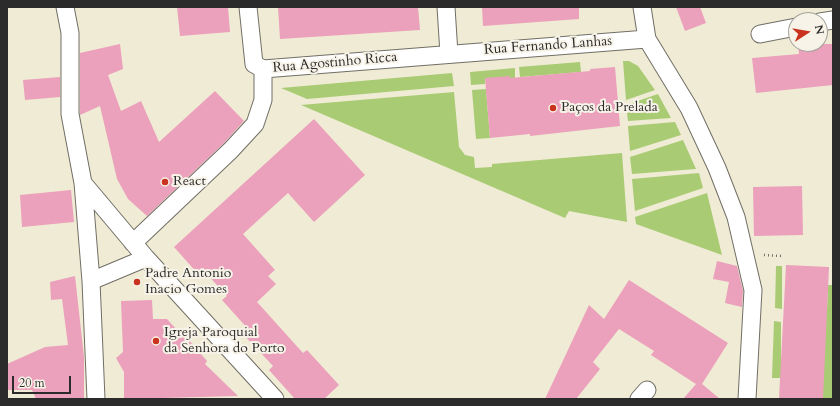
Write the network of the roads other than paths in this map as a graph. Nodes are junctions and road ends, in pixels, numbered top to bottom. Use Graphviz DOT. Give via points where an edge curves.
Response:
graph roads {
  1 [pos="65,7"];
  2 [pos="248,7"];
  3 [pos="446,7"];
  4 [pos="642,7"];
  5 [pos="788,29"];
  6 [pos="760,34"];
  7 [pos="647,39"];
  8 [pos="449,54"];
  9 [pos="263,70"];
  10 [pos="84,183"];
  11 [pos="133,243"];
  12 [pos="146,258"];
  13 [pos="91,281"];
  14 [pos="96,399"];
  15 [pos="275,399"];
  16 [pos="748,399"];
  1 -- 10 [label="street" via="70,33 70,114"];
  2 -- 9 [label="street, Rua Agostinho Ricca" via="254,64"];
  3 -- 8 [label="street"];
  4 -- 7 [label="street"];
  5 -- 6 [label="street"];
  7 -- 8 [label="street, Rua Fernando Lanhas"];
  7 -- 16 [label="street" via="690,108 736,217 753,290"];
  8 -- 9 [label="street, Rua Agostinho Ricca"];
  9 -- 11 [label="street" via="263,100 256,124"];
  10 -- 11 [label="street"];
  10 -- 13 [label="street"];
  11 -- 12 [label="street"];
  12 -- 13 [label="street"];
  12 -- 15 [label="street"];
  13 -- 14 [label="street"];
}
